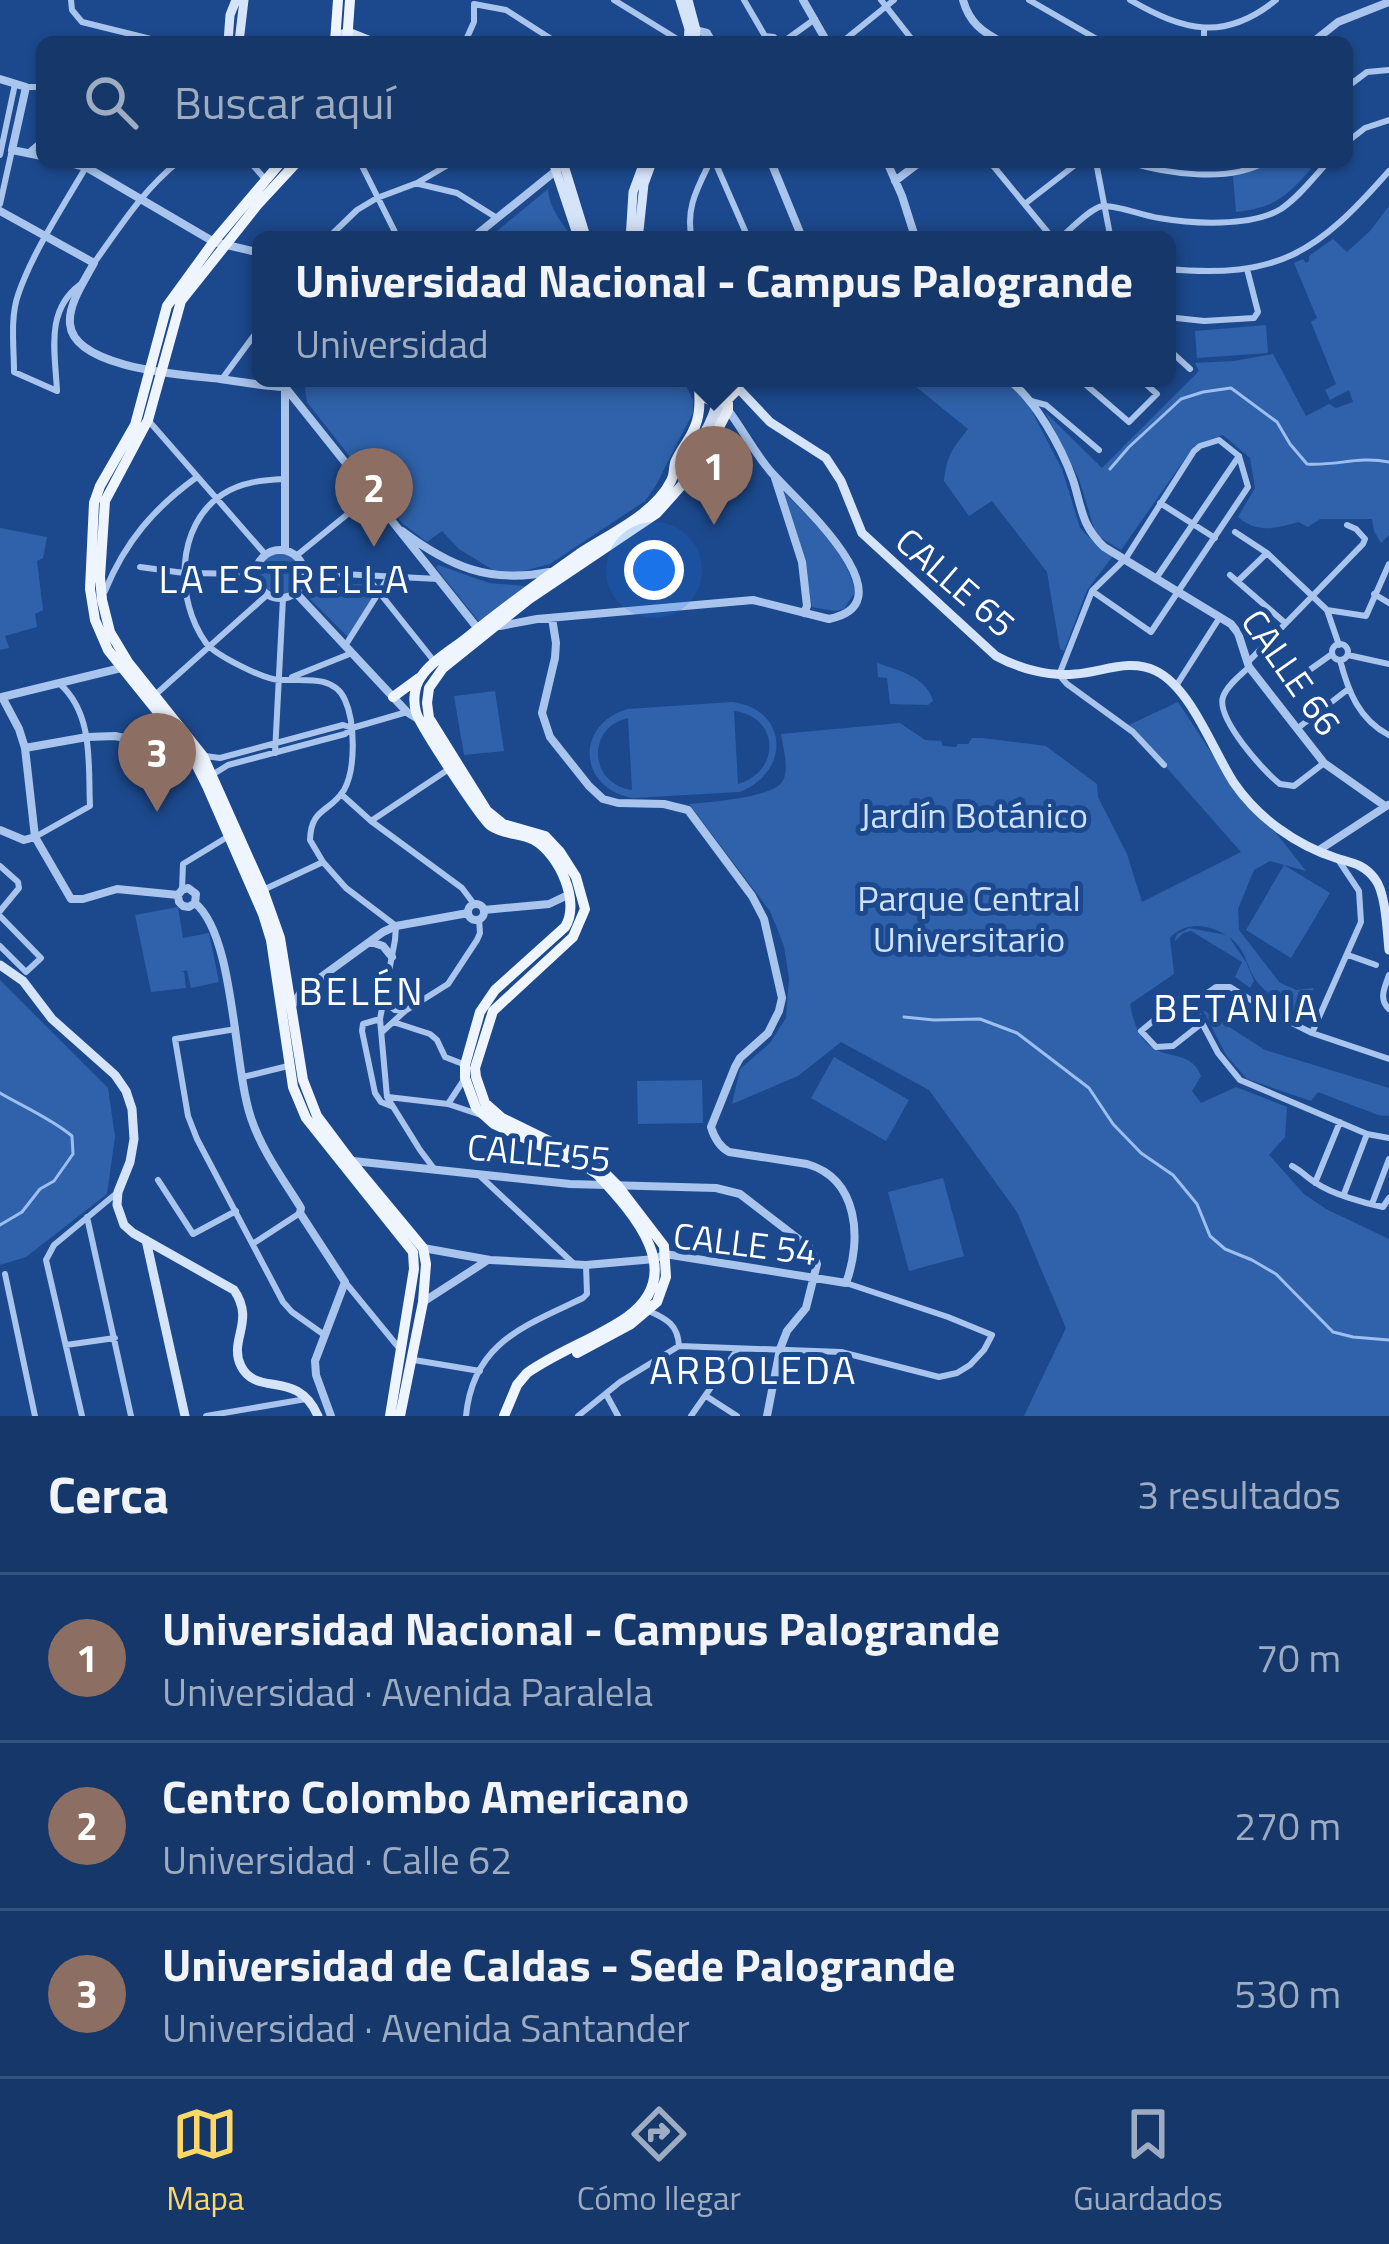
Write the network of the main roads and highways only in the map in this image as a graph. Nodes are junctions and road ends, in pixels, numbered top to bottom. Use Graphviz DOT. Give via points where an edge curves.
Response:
graph roads {
  1 [pos="240,0"];
  2 [pos="338,0"];
  3 [pos="350,0"];
  4 [pos="684,0"];
  5 [pos="228,36"];
  6 [pos="239,36"];
  7 [pos="341,36"];
  8 [pos="341,36"];
  9 [pos="690,36"];
  10 [pos="275,168"];
  11 [pos="290,168"];
  12 [pos="561,168"];
  13 [pos="647,168"];
  14 [pos="580,231"];
  15 [pos="636,231"];
  16 [pos="219,243"];
  17 [pos="155,373"];
  18 [pos="699,387"];
  19 [pos="700,387"];
  20 [pos="719,387"];
  21 [pos="731,395"];
  22 [pos="676,482"];
  23 [pos="484,630"];
  24 [pos="421,676"];
  25 [pos="393,697"];
  26 [pos="210,780"];
  27 [pos="1384,880"];
  28 [pos="1389,950"];
  29 [pos="0,965"];
  30 [pos="295,1065"];
  31 [pos="613,1185"];
  32 [pos="146,1240"];
  33 [pos="418,1250"];
  34 [pos="660,1256"];
  35 [pos="406,1355"];
  36 [pos="185,1416"];
  37 [pos="318,1416"];
  38 [pos="390,1416"];
  39 [pos="400,1416"];
  40 [pos="508,1416"];
  1 -- 5 [label="main road"];
  1 -- 6 [label="main road"];
  2 -- 7 [label="main road"];
  3 -- 8 [label="main road"];
  4 -- 9 [label="main road"];
  10 -- 16 [label="main road"];
  11 -- 16 [label="main road"];
  12 -- 14 [label="main road"];
  13 -- 15 [label="main road"];
  16 -- 17 [label="main road" via="181,301"];
  17 -- 26 [label="main road" via="148,420 105,501 101,600 118,648 203,756"];
  17 -- 26 [label="main road" via="100,486 92,604 121,668"];
  18 -- 22 [label="main road" via="698,421 675,462"];
  19 -- 21 [label="main road, bridge" via="713,401"];
  20 -- 22 [label="main road"];
  21 -- 22 [label="main road" via="699,466"];
  21 -- 27 [label="main road, CALLE 65" via="826,458 862,533 980,644 1011,664 1059,675 1155,670 1176,686 1249,802 1279,828"];
  22 -- 23 [label="main road"];
  22 -- 23 [label="main road" via="649,519"];
  23 -- 24 [label="main road"];
  23 -- 31 [label="main road" via="433,680 429,718 495,819 553,843 585,901 573,937 493,1011 476,1077 502,1118 588,1159"];
  24 -- 25 [label="main road"];
  24 -- 31 [label="main road" via="419,719 488,824 544,848 571,894 571,917 556,937 486,1000 465,1071 469,1095 494,1124"];
  26 -- 30 [label="main road" via="271,940"];
  26 -- 30 [label="main road" via="277,925 294,997"];
  27 -- 28 [label="main road"];
  29 -- 32 [label="main road" via="125,1091 134,1138 119,1215"];
  30 -- 33 [label="main road" via="317,1116"];
  30 -- 33 [label="main road" via="293,1087 306,1118"];
  31 -- 34 [label="main road"];
  32 -- 36 [label="main road"];
  32 -- 37 [label="main road" via="234,1290 244,1317 238,1360 248,1376 310,1398"];
  33 -- 35 [label="main road"];
  33 -- 35 [label="main road" via="426,1264 422,1302"];
  34 -- 40 [label="main road" via="643,1303 527,1373"];
  34 -- 40 [label="main road" via="666,1277 650,1311 532,1378"];
  35 -- 38 [label="main road"];
  35 -- 39 [label="main road"];
}
